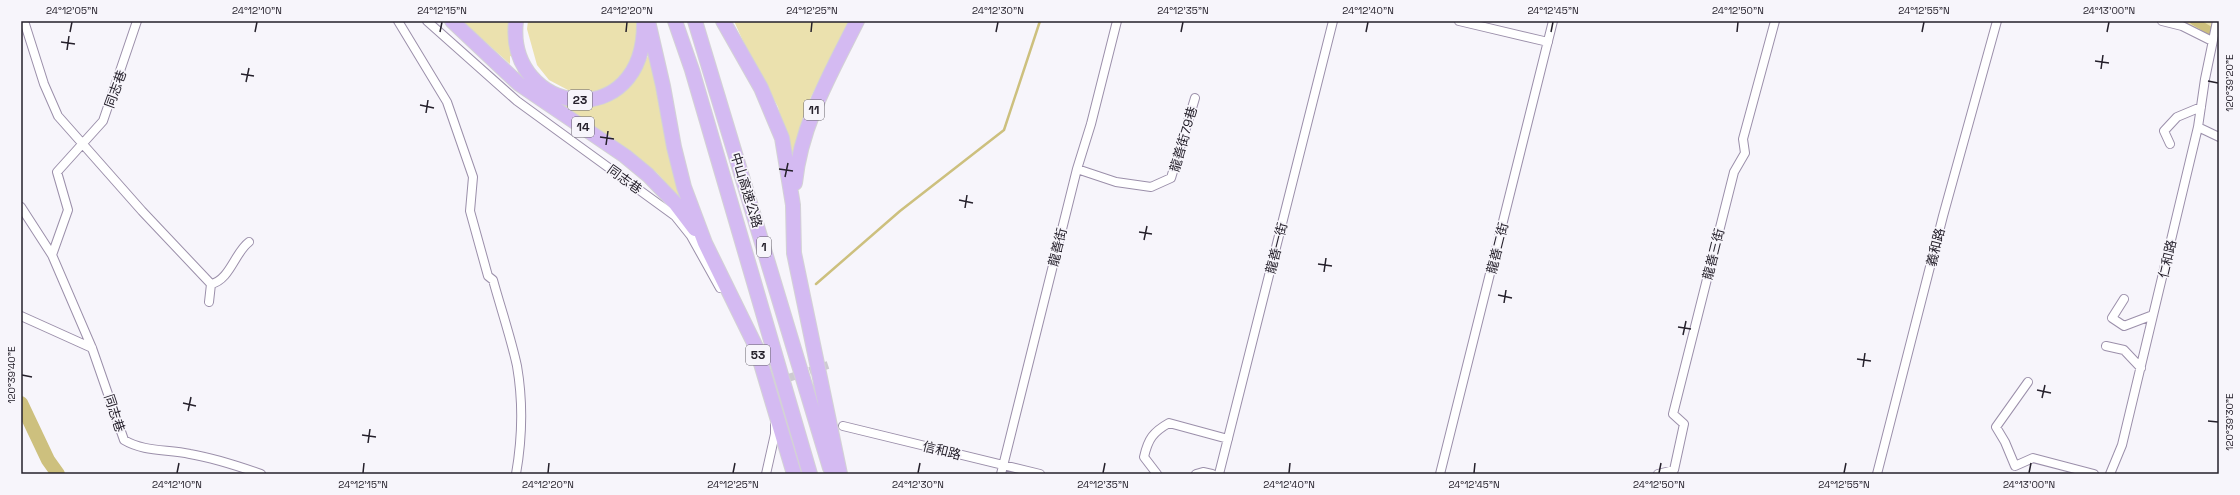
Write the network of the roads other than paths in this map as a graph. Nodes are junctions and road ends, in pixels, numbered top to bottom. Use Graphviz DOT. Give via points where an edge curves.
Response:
graph roads {
  1 [pos="24,21"];
  2 [pos="137,21"];
  3 [pos="398,21"];
  4 [pos="427,21"];
  5 [pos="452,21"];
  6 [pos="516,21"];
  7 [pos="644,21"];
  8 [pos="648,21"];
  9 [pos="675,21"];
  10 [pos="695,21"];
  11 [pos="723,21"];
  12 [pos="857,21"];
  13 [pos="1117,21"];
  14 [pos="1333,21"];
  15 [pos="1459,21"];
  16 [pos="1553,21"];
  17 [pos="1775,21"];
  18 [pos="1997,21"];
  19 [pos="2162,21"];
  20 [pos="2217,21"];
  21 [pos="1469,22"];
  22 [pos="2212,41"];
  23 [pos="1548,42"];
  24 [pos="1195,98"];
  25 [pos="2201,107"];
  26 [pos="2198,128"];
  27 [pos="2219,137"];
  28 [pos="2170,144"];
  29 [pos="82,146"];
  30 [pos="1077,169"];
  31 [pos="793,205"];
  32 [pos="21,207"];
  33 [pos="249,242"];
  34 [pos="705,243"];
  35 [pos="52,255"];
  36 [pos="211,284"];
  37 [pos="2124,300"];
  38 [pos="209,302"];
  39 [pos="2153,315"];
  40 [pos="21,316"];
  41 [pos="2106,346"];
  42 [pos="92,348"];
  43 [pos="2141,368"];
  44 [pos="2028,382"];
  45 [pos="843,426"];
  46 [pos="1228,439"];
  47 [pos="1003,465"];
  48 [pos="261,474"];
  49 [pos="516,474"];
  50 [pos="766,474"];
  51 [pos="794,474"];
  52 [pos="810,474"];
  53 [pos="832,474"];
  54 [pos="840,474"];
  55 [pos="1001,474"];
  56 [pos="1040,474"];
  57 [pos="1157,474"];
  58 [pos="1196,474"];
  59 [pos="1212,474"];
  60 [pos="1219,474"];
  61 [pos="1440,474"];
  62 [pos="1658,474"];
  63 [pos="1878,474"];
  64 [pos="2094,474"];
  65 [pos="2110,474"];
  1 -- 29 [label="street" via="52,106"];
  2 -- 29 [label="street, 同志巷" via="103,121"];
  3 -- 49 [label="street" via="447,102 473,176 470,212 488,276 493,280 517,365 520,436"];
  4 -- 50 [label="street, 同志巷" via="517,101 675,216 691,236 746,341 763,386 775,434"];
  5 -- 34 [label="highway, 14" via="519,84 625,156 648,175 676,204"];
  6 -- 7 [label="highway, 23" via="515,42 523,67 543,88 560,97 594,100 608,95 632,76 641,56"];
  8 -- 34 [label="highway" via="684,187"];
  9 -- 52 [label="highway, 中山高速公路 / 1" via="692,70"];
  10 -- 53 [label="highway, 中山高速公路 / 1"];
  11 -- 31 [label="highway" via="761,88 782,138"];
  12 -- 31 [label="highway, 11" via="817,102 802,140 796,167"];
  13 -- 30 [label="street, 龍善街"];
  14 -- 46 [label="street, 龍善一街"];
  15 -- 21 [label="street"];
  16 -- 23 [label="street, 龍善二街"];
  17 -- 62 [label="street, 龍善三街" via="1743,139 1745,153 1734,172 1673,414 1684,424 1674,470"];
  18 -- 63 [label="street, 義和路" via="1943,216"];
  19 -- 22 [label="street" via="2182,26"];
  20 -- 22 [label="street, 仁和路"];
  21 -- 23 [label="street"];
  22 -- 25 [label="street, 仁和路"];
  23 -- 61 [label="street, 龍善二街"];
  24 -- 30 [label="street, 龍善街79巷" via="1171,178 1151,187 1116,182"];
  25 -- 26 [label="street, 仁和路"];
  25 -- 28 [label="street" via="2177,117 2164,131"];
  26 -- 27 [label="street"];
  26 -- 39 [label="street, 仁和路"];
  29 -- 35 [label="street, 同志巷" via="57,172 68,210"];
  29 -- 36 [label="street"];
  30 -- 47 [label="street, 龍善街"];
  31 -- 54 [label="highway" via="794,253"];
  32 -- 35 [label="street, 同志巷"];
  33 -- 36 [label="street" via="228,271"];
  34 -- 51 [label="highway, 53" via="756,347"];
  35 -- 42 [label="street, 同志巷"];
  36 -- 38 [label="street"];
  37 -- 39 [label="street" via="2112,318 2124,326"];
  39 -- 43 [label="street, 仁和路"];
  40 -- 42 [label="street"];
  41 -- 43 [label="street" via="2124,350"];
  42 -- 48 [label="street, 同志巷" via="124,440 136,447 188,454"];
  43 -- 65 [label="street, 仁和路" via="2122,445"];
  44 -- 64 [label="street" via="1996,427 2014,466 2032,458"];
  45 -- 47 [label="street, 信和路"];
  46 -- 57 [label="street" via="1169,423 1147,441 1144,457"];
  46 -- 60 [label="street, 龍善一街"];
  47 -- 55 [label="street, 龍善街"];
  47 -- 56 [label="street, 信和路"];
  58 -- 59 [label="street"];
}
